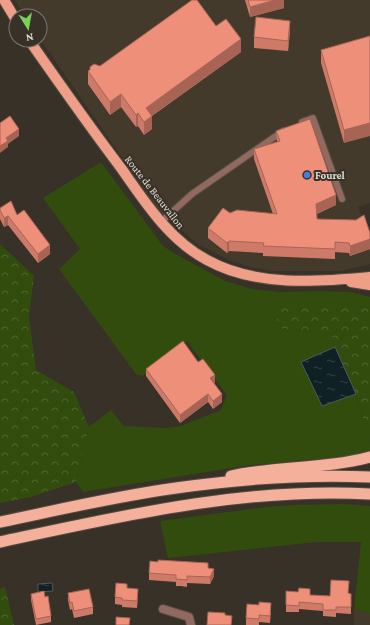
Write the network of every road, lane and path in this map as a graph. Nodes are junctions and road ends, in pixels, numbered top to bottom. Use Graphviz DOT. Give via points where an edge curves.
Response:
graph roads {
  1 [pos="35,48"];
  2 [pos="342,199"];
  3 [pos="161,222"];
  4 [pos="370,277"];
  5 [pos="337,280"];
  6 [pos="370,285"];
  7 [pos="370,457"];
  8 [pos="370,477"];
  9 [pos="178,488"];
  10 [pos="370,494"];
  11 [pos="0,522"];
  12 [pos="0,542"];
  13 [pos="163,609"];
  14 [pos="191,625"];
  1 -- 3 [label="main road, Route de Beauvallon"];
  2 -- 3 [label="lane" via="313,118 291,126 192,194"];
  3 -- 5 [label="main road, Route de Beauvallon" via="190,250 207,261 237,272 282,280"];
  4 -- 5 [label="main road"];
  5 -- 6 [label="main road"];
  7 -- 9 [label="highway" via="339,464 253,471"];
  8 -- 9 [label="highway" via="321,476"];
  9 -- 11 [label="highway"];
  10 -- 12 [label="highway" via="307,493 241,498 156,511"];
  13 -- 14 [label="street" via="189,617"];
}
